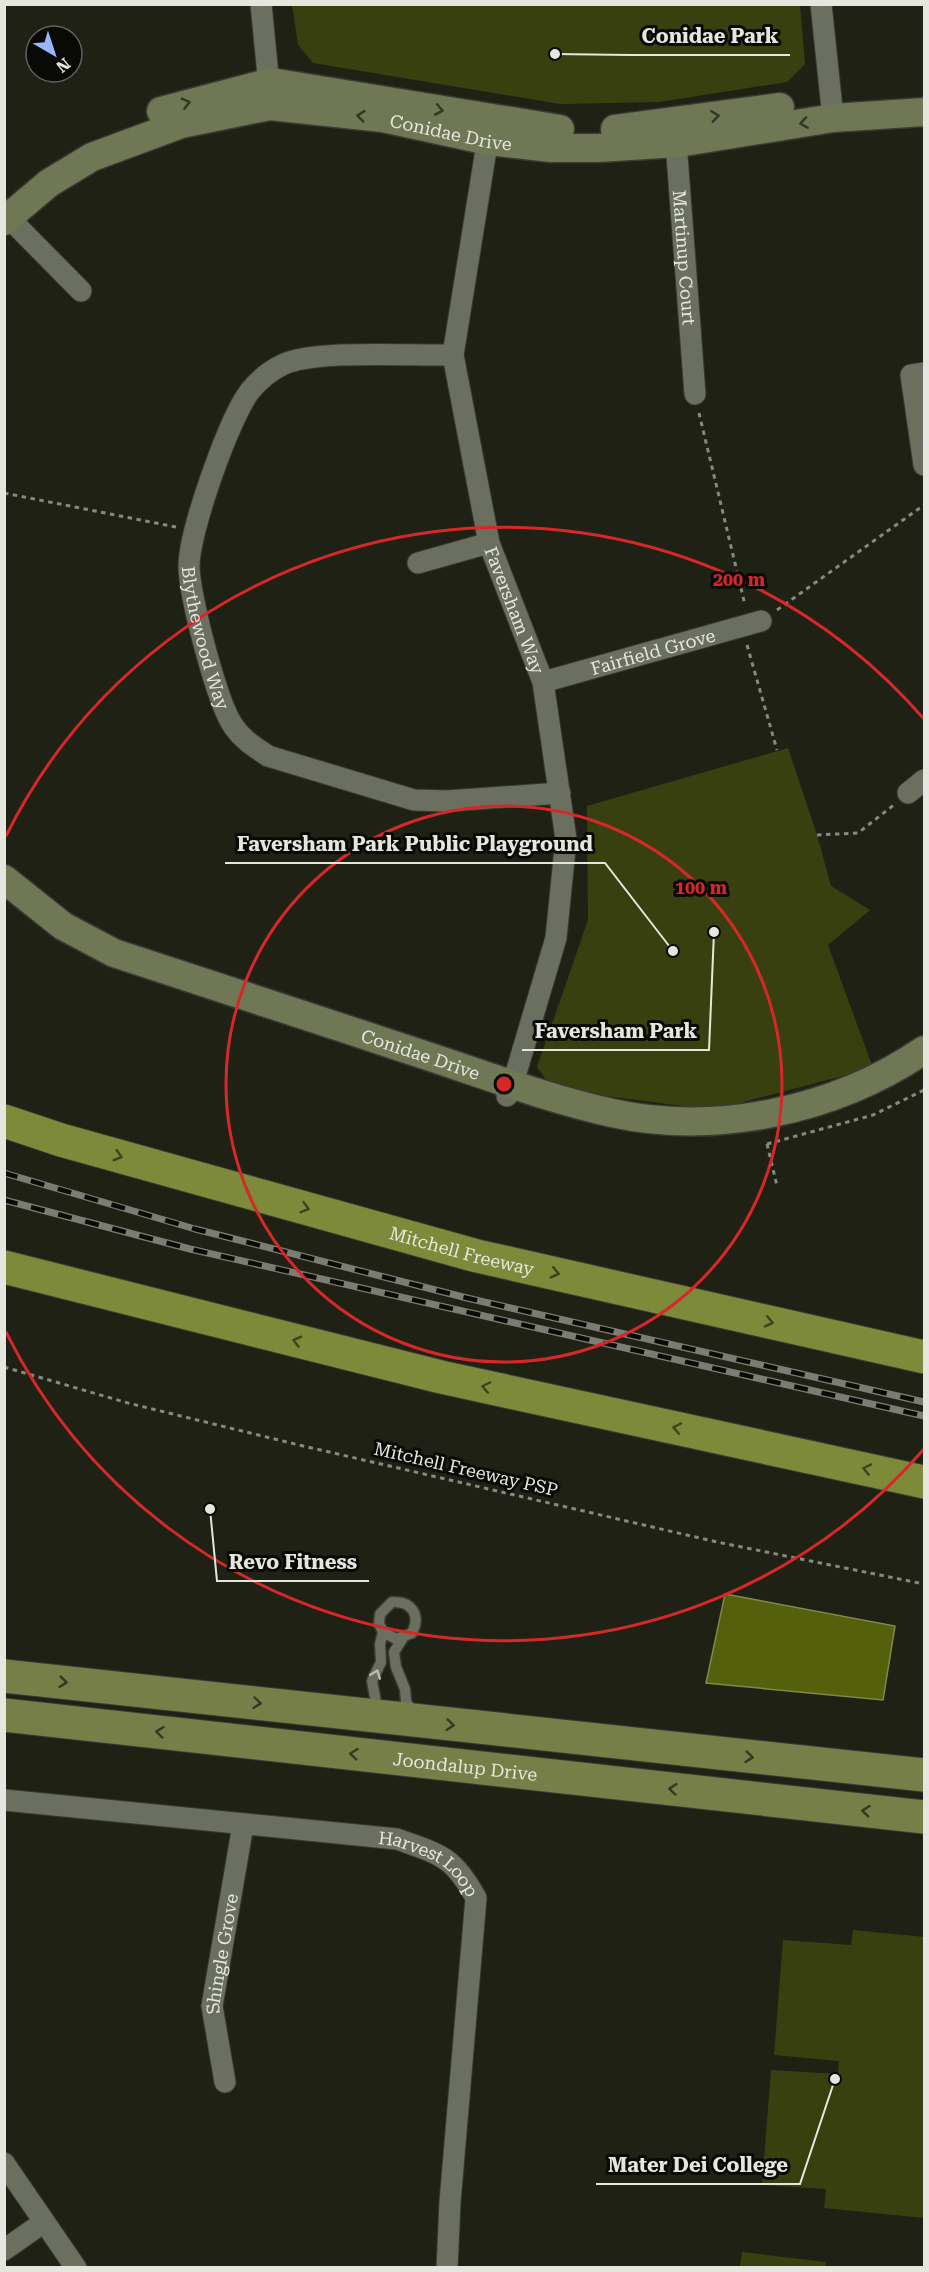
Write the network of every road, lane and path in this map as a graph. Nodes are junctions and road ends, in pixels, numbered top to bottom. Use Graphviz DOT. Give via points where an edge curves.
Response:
graph roads {
  1 [pos="261,4"];
  2 [pos="821,4"];
  3 [pos="924,93"];
  4 [pos="270,94"];
  5 [pos="832,109"];
  6 [pos="924,112"];
  7 [pos="492,131"];
  8 [pos="676,133"];
  9 [pos="5,212"];
  10 [pos="81,291"];
  11 [pos="453,355"];
  12 [pos="924,373"];
  13 [pos="694,394"];
  14 [pos="924,465"];
  15 [pos="4,493"];
  16 [pos="924,505"];
  17 [pos="195,531"];
  18 [pos="489,543"];
  19 [pos="418,563"];
  20 [pos="751,624"];
  21 [pos="543,682"];
  22 [pos="777,750"];
  23 [pos="924,780"];
  24 [pos="560,793"];
  25 [pos="908,793"];
  26 [pos="817,835"];
  27 [pos="4,879"];
  28 [pos="4,897"];
  29 [pos="924,1050"];
  30 [pos="924,1070"];
  31 [pos="510,1090"];
  32 [pos="924,1090"];
  33 [pos="4,1120"];
  34 [pos="765,1137"];
  35 [pos="777,1186"];
  36 [pos="4,1267"];
  37 [pos="924,1357"];
  38 [pos="4,1367"];
  39 [pos="924,1482"];
  40 [pos="924,1584"];
  41 [pos="383,1632"];
  42 [pos="404,1638"];
  43 [pos="4,1676"];
  44 [pos="4,1715"];
  45 [pos="378,1716"];
  46 [pos="418,1722"];
  47 [pos="442,1763"];
  48 [pos="924,1775"];
  49 [pos="4,1800"];
  50 [pos="924,1817"];
  51 [pos="243,1825"];
  52 [pos="225,2082"];
  53 [pos="4,2163"];
  54 [pos="44,2222"];
  55 [pos="4,2250"];
  56 [pos="76,2268"];
  57 [pos="447,2268"];
  1 -- 4 [label="street"];
  2 -- 5 [label="street"];
  3 -- 5 [label="street, Conidae Drive"];
  4 -- 7 [label="street, Conidae Drive" via="380,98"];
  4 -- 9 [label="street, Conidae Drive" via="177,105 91,140 40,168"];
  5 -- 6 [label="street, Conidae Drive"];
  5 -- 8 [label="street, Conidae Drive"];
  7 -- 8 [label="street, Conidae Drive"];
  7 -- 11 [label="street, Faversham Way"];
  8 -- 13 [label="street, Martinup Court"];
  9 -- 10 [label="street"];
  11 -- 17 [label="street, Blythewood Way" via="305,357 273,371 250,392 230,428"];
  11 -- 18 [label="street, Faversham Way"];
  12 -- 14 [label="street" via="911,375"];
  13 -- 20 [label="path"];
  15 -- 17 [label="path"];
  16 -- 20 [label="path"];
  17 -- 24 [label="street, Blythewood Way" via="189,563 190,590 226,713 248,743 268,756 414,800"];
  18 -- 19 [label="street"];
  18 -- 21 [label="street, Faversham Way"];
  20 -- 21 [label="street, Fairfield Grove"];
  20 -- 22 [label="path"];
  21 -- 24 [label="street, Faversham Way"];
  23 -- 25 [label="street"];
  24 -- 31 [label="street, Faversham Way" via="566,839 555,938"];
  25 -- 26 [label="path" via="858,833"];
  27 -- 31 [label="street, Conidae Drive" via="63,926 114,953"];
  28 -- 31 [label="street, Conidae Drive" via="26,917 64,941 129,974"];
  29 -- 31 [label="street, Conidae Drive" via="885,1073 827,1098 753,1116 704,1121 612,1113"];
  30 -- 34 [label="street, Conidae Drive" via="874,1097"];
  31 -- 34 [label="street, Conidae Drive" via="635,1130"];
  32 -- 34 [label="path" via="873,1115"];
  33 -- 37 [label="highway, Mitchell Freeway, one-way" via="61,1140 477,1256"];
  34 -- 35 [label="path"];
  39 -- 36 [label="highway, one-way" via="441,1377"];
  38 -- 40 [label="path, Mitchell Freeway PSP" via="128,1403 288,1442 717,1542"];
  41 -- 42 [label="lane" via="396,1639"];
  41 -- 42 [label="lane" via="380,1614 392,1602 402,1602 411,1606 416,1615 412,1633"];
  45 -- 41 [label="lane, one-way" via="372,1681 381,1662"];
  42 -- 46 [label="lane" via="394,1652 396,1667 406,1702"];
  43 -- 45 [label="main road, one-way"];
  47 -- 44 [label="main road, Joondalup Drive, one-way"];
  45 -- 46 [label="main road"];
  45 -- 47 [label="main road" via="398,1743"];
  46 -- 48 [label="main road, one-way"];
  50 -- 47 [label="main road, Joondalup Drive, one-way"];
  49 -- 51 [label="street, Harvest Loop"];
  51 -- 52 [label="street, Shingle Grove" via="212,2006"];
  51 -- 57 [label="street, Harvest Loop" via="397,1839 437,1853 461,1871 476,1899"];
  53 -- 54 [label="street"];
  54 -- 55 [label="street"];
  54 -- 56 [label="street"];
}
